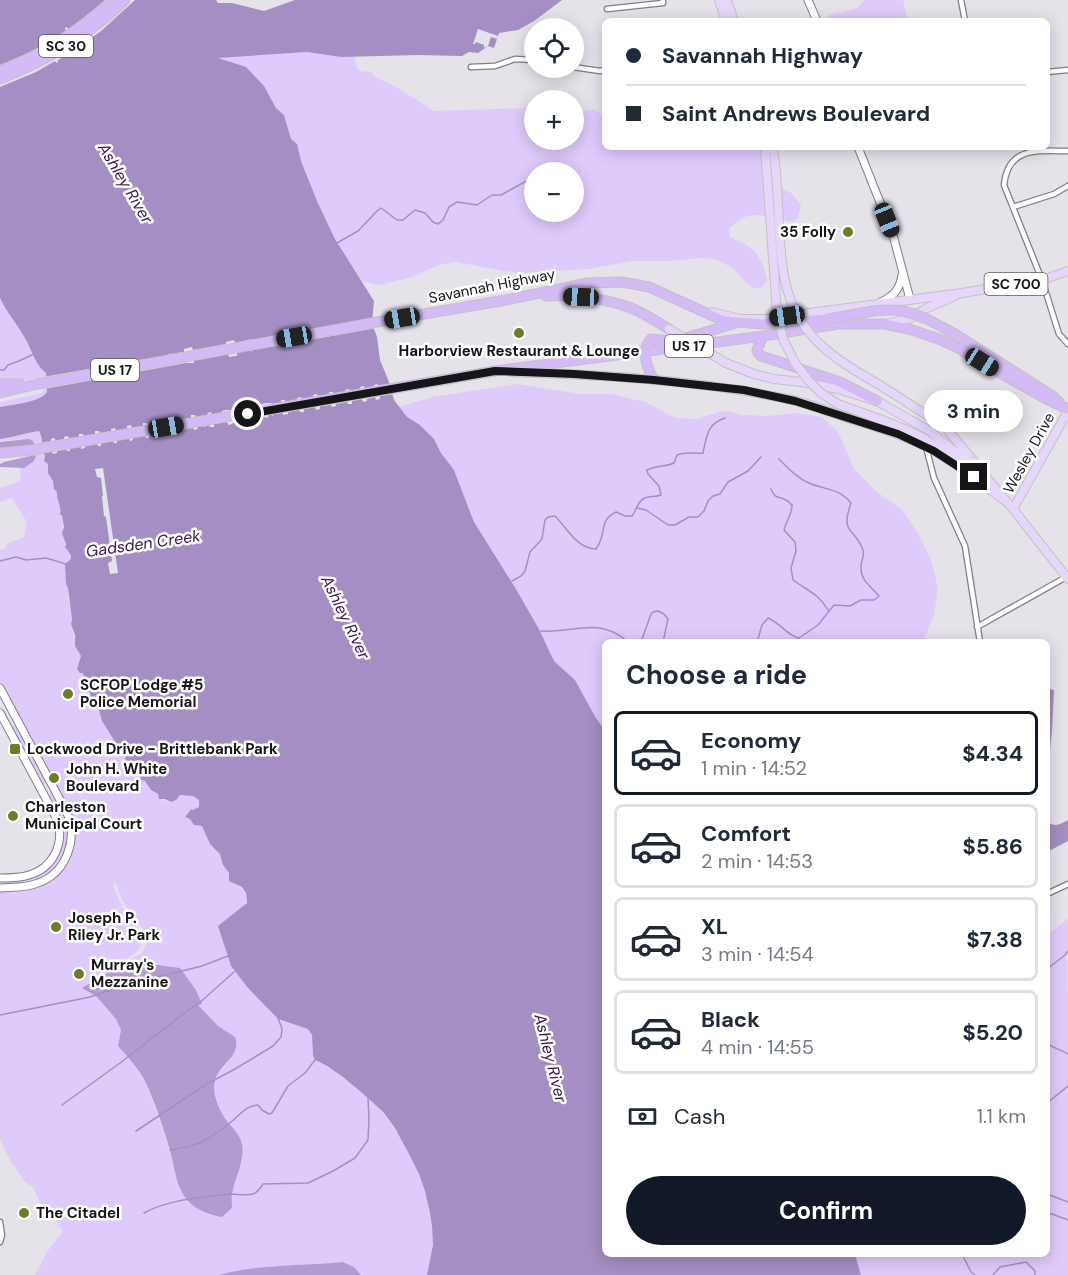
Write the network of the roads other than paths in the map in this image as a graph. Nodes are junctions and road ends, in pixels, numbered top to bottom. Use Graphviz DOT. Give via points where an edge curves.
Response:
graph roads {
  1 [pos="113,0"];
  2 [pos="125,0"];
  3 [pos="719,0"];
  4 [pos="727,0"];
  5 [pos="808,0"];
  6 [pos="961,0"];
  7 [pos="663,1"];
  8 [pos="607,9"];
  9 [pos="725,18"];
  10 [pos="733,18"];
  11 [pos="816,18"];
  12 [pos="964,18"];
  13 [pos="524,59"];
  14 [pos="471,67"];
  15 [pos="584,69"];
  16 [pos="0,70"];
  17 [pos="602,70"];
  18 [pos="1068,70"];
  19 [pos="1050,72"];
  20 [pos="0,79"];
  21 [pos="765,150"];
  22 [pos="773,150"];
  23 [pos="859,150"];
  24 [pos="1068,150"];
  25 [pos="1068,186"];
  26 [pos="1013,207"];
  27 [pos="903,269"];
  28 [pos="1068,271"];
  29 [pos="1042,280"];
  30 [pos="962,293"];
  31 [pos="910,299"];
  32 [pos="506,300"];
  33 [pos="877,303"];
  34 [pos="695,309"];
  35 [pos="905,320"];
  36 [pos="742,323"];
  37 [pos="884,324"];
  38 [pos="669,329"];
  39 [pos="763,336"];
  40 [pos="1068,344"];
  41 [pos="646,352"];
  42 [pos="495,371"];
  43 [pos="654,380"];
  44 [pos="0,384"];
  45 [pos="36,384"];
  46 [pos="0,393"];
  47 [pos="877,401"];
  48 [pos="1068,410"];
  49 [pos="930,449"];
  50 [pos="32,450"];
  51 [pos="0,453"];
  52 [pos="0,459"];
  53 [pos="928,459"];
  54 [pos="985,476"];
  55 [pos="974,477"];
  56 [pos="1004,500"];
  57 [pos="1013,509"];
  58 [pos="1067,577"];
  59 [pos="977,627"];
  60 [pos="979,639"];
  61 [pos="0,688"];
  62 [pos="0,713"];
  63 [pos="17,720"];
  64 [pos="7,726"];
  65 [pos="53,786"];
  66 [pos="42,792"];
  67 [pos="0,879"];
  68 [pos="1068,884"];
  69 [pos="0,888"];
  70 [pos="1050,893"];
  71 [pos="0,1222"];
  72 [pos="0,1242"];
  1 -- 16 [label="highway, SC 30" via="65,38"];
  2 -- 20 [label="highway, SC 30" via="74,41"];
  3 -- 9 [label="main road"];
  4 -- 10 [label="main road"];
  5 -- 11 [label="main road"];
  6 -- 12 [label="street"];
  7 -- 8 [label="street"];
  13 -- 14 [label="street"];
  15 -- 17 [label="street"];
  18 -- 19 [label="street"];
  21 -- 55 [label="main road, bridge" via="777,312 783,339 795,363 808,381 838,404 921,436"];
  22 -- 54 [label="main road, bridge" via="782,270 799,318 833,355 945,427"];
  23 -- 27 [label="main road"];
  24 -- 26 [label="street" via="1023,154 1011,162 1004,185"];
  25 -- 26 [label="street"];
  26 -- 29 [label="street"];
  27 -- 31 [label="main road"];
  27 -- 33 [label="main road" via="898,290"];
  28 -- 29 [label="main road, SC 700"];
  29 -- 30 [label="main road, SC 700"];
  29 -- 40 [label="street" via="1059,334"];
  30 -- 31 [label="main road, SC 700"];
  30 -- 35 [label="main road, SC 700"];
  31 -- 33 [label="main road, SC 700"];
  31 -- 35 [label="main road"];
  32 -- 34 [label="highway, Savannah Highway / US 17" via="588,283 622,282 649,287"];
  32 -- 38 [label="highway" via="548,296 600,300 633,309"];
  32 -- 45 [label="highway, Savannah Highway / US 17"];
  33 -- 34 [label="main road, SC 700" via="764,319 740,319"];
  34 -- 36 [label="highway, Savannah Highway / US 17" via="724,321"];
  35 -- 37 [label="main road"];
  36 -- 41 [label="highway" via="679,340 651,339"];
  36 -- 48 [label="highway, Savannah Highway / US 17, bridge" via="827,319 895,310 922,317 1051,395"];
  37 -- 39 [label="highway, US 17" via="838,324"];
  37 -- 48 [label="highway, US 17" via="939,339"];
  38 -- 47 [label="main road, bridge" via="726,363 754,374 838,389"];
  39 -- 41 [label="highway, US 17"];
  39 -- 47 [label="highway" via="757,350 761,356 840,382"];
  41 -- 42 [label="highway, US 17"];
  41 -- 43 [label="highway" via="646,365"];
  42 -- 43 [label="main road"];
  42 -- 50 [label="highway, US 17"];
  43 -- 49 [label="main road" via="744,390 795,401 898,434"];
  44 -- 45 [label="highway"];
  45 -- 46 [label="highway, Savannah Highway / US 17"];
  47 -- 54 [label="main road" via="930,431"];
  48 -- 57 [label="main road, Wesley Drive"];
  49 -- 53 [label="street"];
  49 -- 53 [label="street"];
  49 -- 55 [label="main road"];
  50 -- 51 [label="highway, US 17"];
  50 -- 52 [label="highway"];
  53 -- 59 [label="street" via="965,546"];
  54 -- 56 [label="main road"];
  55 -- 56 [label="main road"];
  56 -- 57 [label="main road"];
  57 -- 58 [label="main road"];
  58 -- 59 [label="street"];
  59 -- 60 [label="street"];
  61 -- 63 [label="main road"];
  62 -- 64 [label="main road"];
  63 -- 64 [label="main road"];
  63 -- 65 [label="main road"];
  64 -- 66 [label="main road"];
  65 -- 66 [label="main road"];
  65 -- 69 [label="main road" via="71,825 65,861 39,883"];
  66 -- 67 [label="main road" via="58,821 60,842 55,855 38,872"];
  68 -- 70 [label="street"];
  71 -- 72 [label="street"];
}
